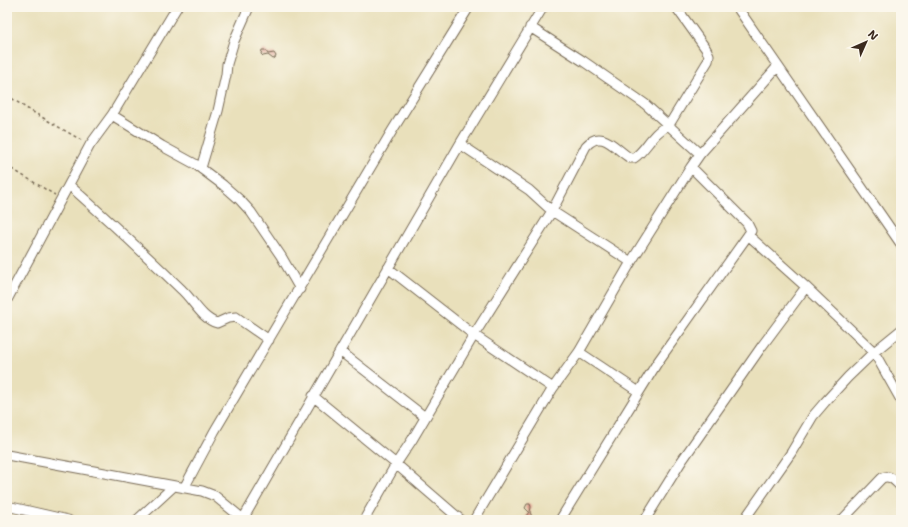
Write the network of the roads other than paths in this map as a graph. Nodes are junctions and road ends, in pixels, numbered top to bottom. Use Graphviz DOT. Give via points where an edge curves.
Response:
graph roads {
  1 [pos="177,7"];
  2 [pos="248,7"];
  3 [pos="543,7"];
  4 [pos="676,7"];
  5 [pos="738,7"];
  6 [pos="465,9"];
  7 [pos="530,27"];
  8 [pos="778,66"];
  9 [pos="112,115"];
  10 [pos="669,125"];
  11 [pos="460,144"];
  12 [pos="700,154"];
  13 [pos="691,167"];
  14 [pos="201,168"];
  15 [pos="69,185"];
  16 [pos="552,211"];
  17 [pos="748,235"];
  18 [pos="901,244"];
  19 [pos="631,262"];
  20 [pos="388,268"];
  21 [pos="806,287"];
  22 [pos="300,288"];
  23 [pos="7,300"];
  24 [pos="901,330"];
  25 [pos="474,336"];
  26 [pos="269,340"];
  27 [pos="340,351"];
  28 [pos="579,352"];
  29 [pos="874,352"];
  30 [pos="553,388"];
  31 [pos="639,392"];
  32 [pos="314,396"];
  33 [pos="901,400"];
  34 [pos="425,417"];
  35 [pos="7,455"];
  36 [pos="396,464"];
  37 [pos="174,486"];
  38 [pos="901,487"];
  39 [pos="184,488"];
  40 [pos="7,506"];
  41 [pos="53,518"];
  42 [pos="244,519"];
  43 [pos="68,520"];
  44 [pos="137,520"];
  45 [pos="364,520"];
  46 [pos="461,520"];
  47 [pos="474,520"];
  48 [pos="560,520"];
  49 [pos="645,520"];
  50 [pos="744,520"];
  51 [pos="842,520"];
  1 -- 9 [label="street"];
  2 -- 14 [label="street" via="227,64 218,111"];
  3 -- 7 [label="street"];
  4 -- 10 [label="street" via="706,49 709,58"];
  5 -- 8 [label="street"];
  6 -- 22 [label="street"];
  7 -- 10 [label="street" via="583,60 645,104"];
  7 -- 11 [label="street"];
  8 -- 12 [label="street"];
  8 -- 18 [label="street"];
  9 -- 14 [label="street"];
  9 -- 15 [label="street" via="90,145"];
  10 -- 12 [label="street"];
  10 -- 16 [label="street" via="654,135 634,158 602,139 597,138 590,142"];
  11 -- 16 [label="street" via="529,190"];
  11 -- 20 [label="street"];
  12 -- 13 [label="street"];
  13 -- 17 [label="street" via="747,223 751,231"];
  13 -- 19 [label="street"];
  14 -- 22 [label="street" via="251,212"];
  15 -- 23 [label="street"];
  15 -- 26 [label="street" via="184,291 208,319 217,323 236,317"];
  16 -- 19 [label="street"];
  16 -- 25 [label="street"];
  17 -- 21 [label="street"];
  17 -- 31 [label="street" via="675,336"];
  19 -- 28 [label="street"];
  20 -- 25 [label="street"];
  20 -- 27 [label="street"];
  21 -- 29 [label="street"];
  21 -- 49 [label="street" via="681,462"];
  22 -- 26 [label="street"];
  24 -- 29 [label="street"];
  25 -- 30 [label="street"];
  25 -- 34 [label="street"];
  26 -- 39 [label="street"];
  27 -- 32 [label="street"];
  27 -- 34 [label="street"];
  28 -- 30 [label="street"];
  28 -- 31 [label="street"];
  29 -- 33 [label="street"];
  29 -- 50 [label="street" via="834,391 813,416 791,453"];
  30 -- 47 [label="street"];
  31 -- 48 [label="street"];
  32 -- 36 [label="street"];
  32 -- 42 [label="street"];
  34 -- 36 [label="street"];
  35 -- 37 [label="street"];
  36 -- 45 [label="street"];
  36 -- 46 [label="street"];
  37 -- 39 [label="street"];
  37 -- 44 [label="street"];
  38 -- 51 [label="street" via="891,477 882,478"];
  39 -- 42 [label="street" via="215,496"];
  40 -- 41 [label="street"];
  41 -- 43 [label="street"];
}
